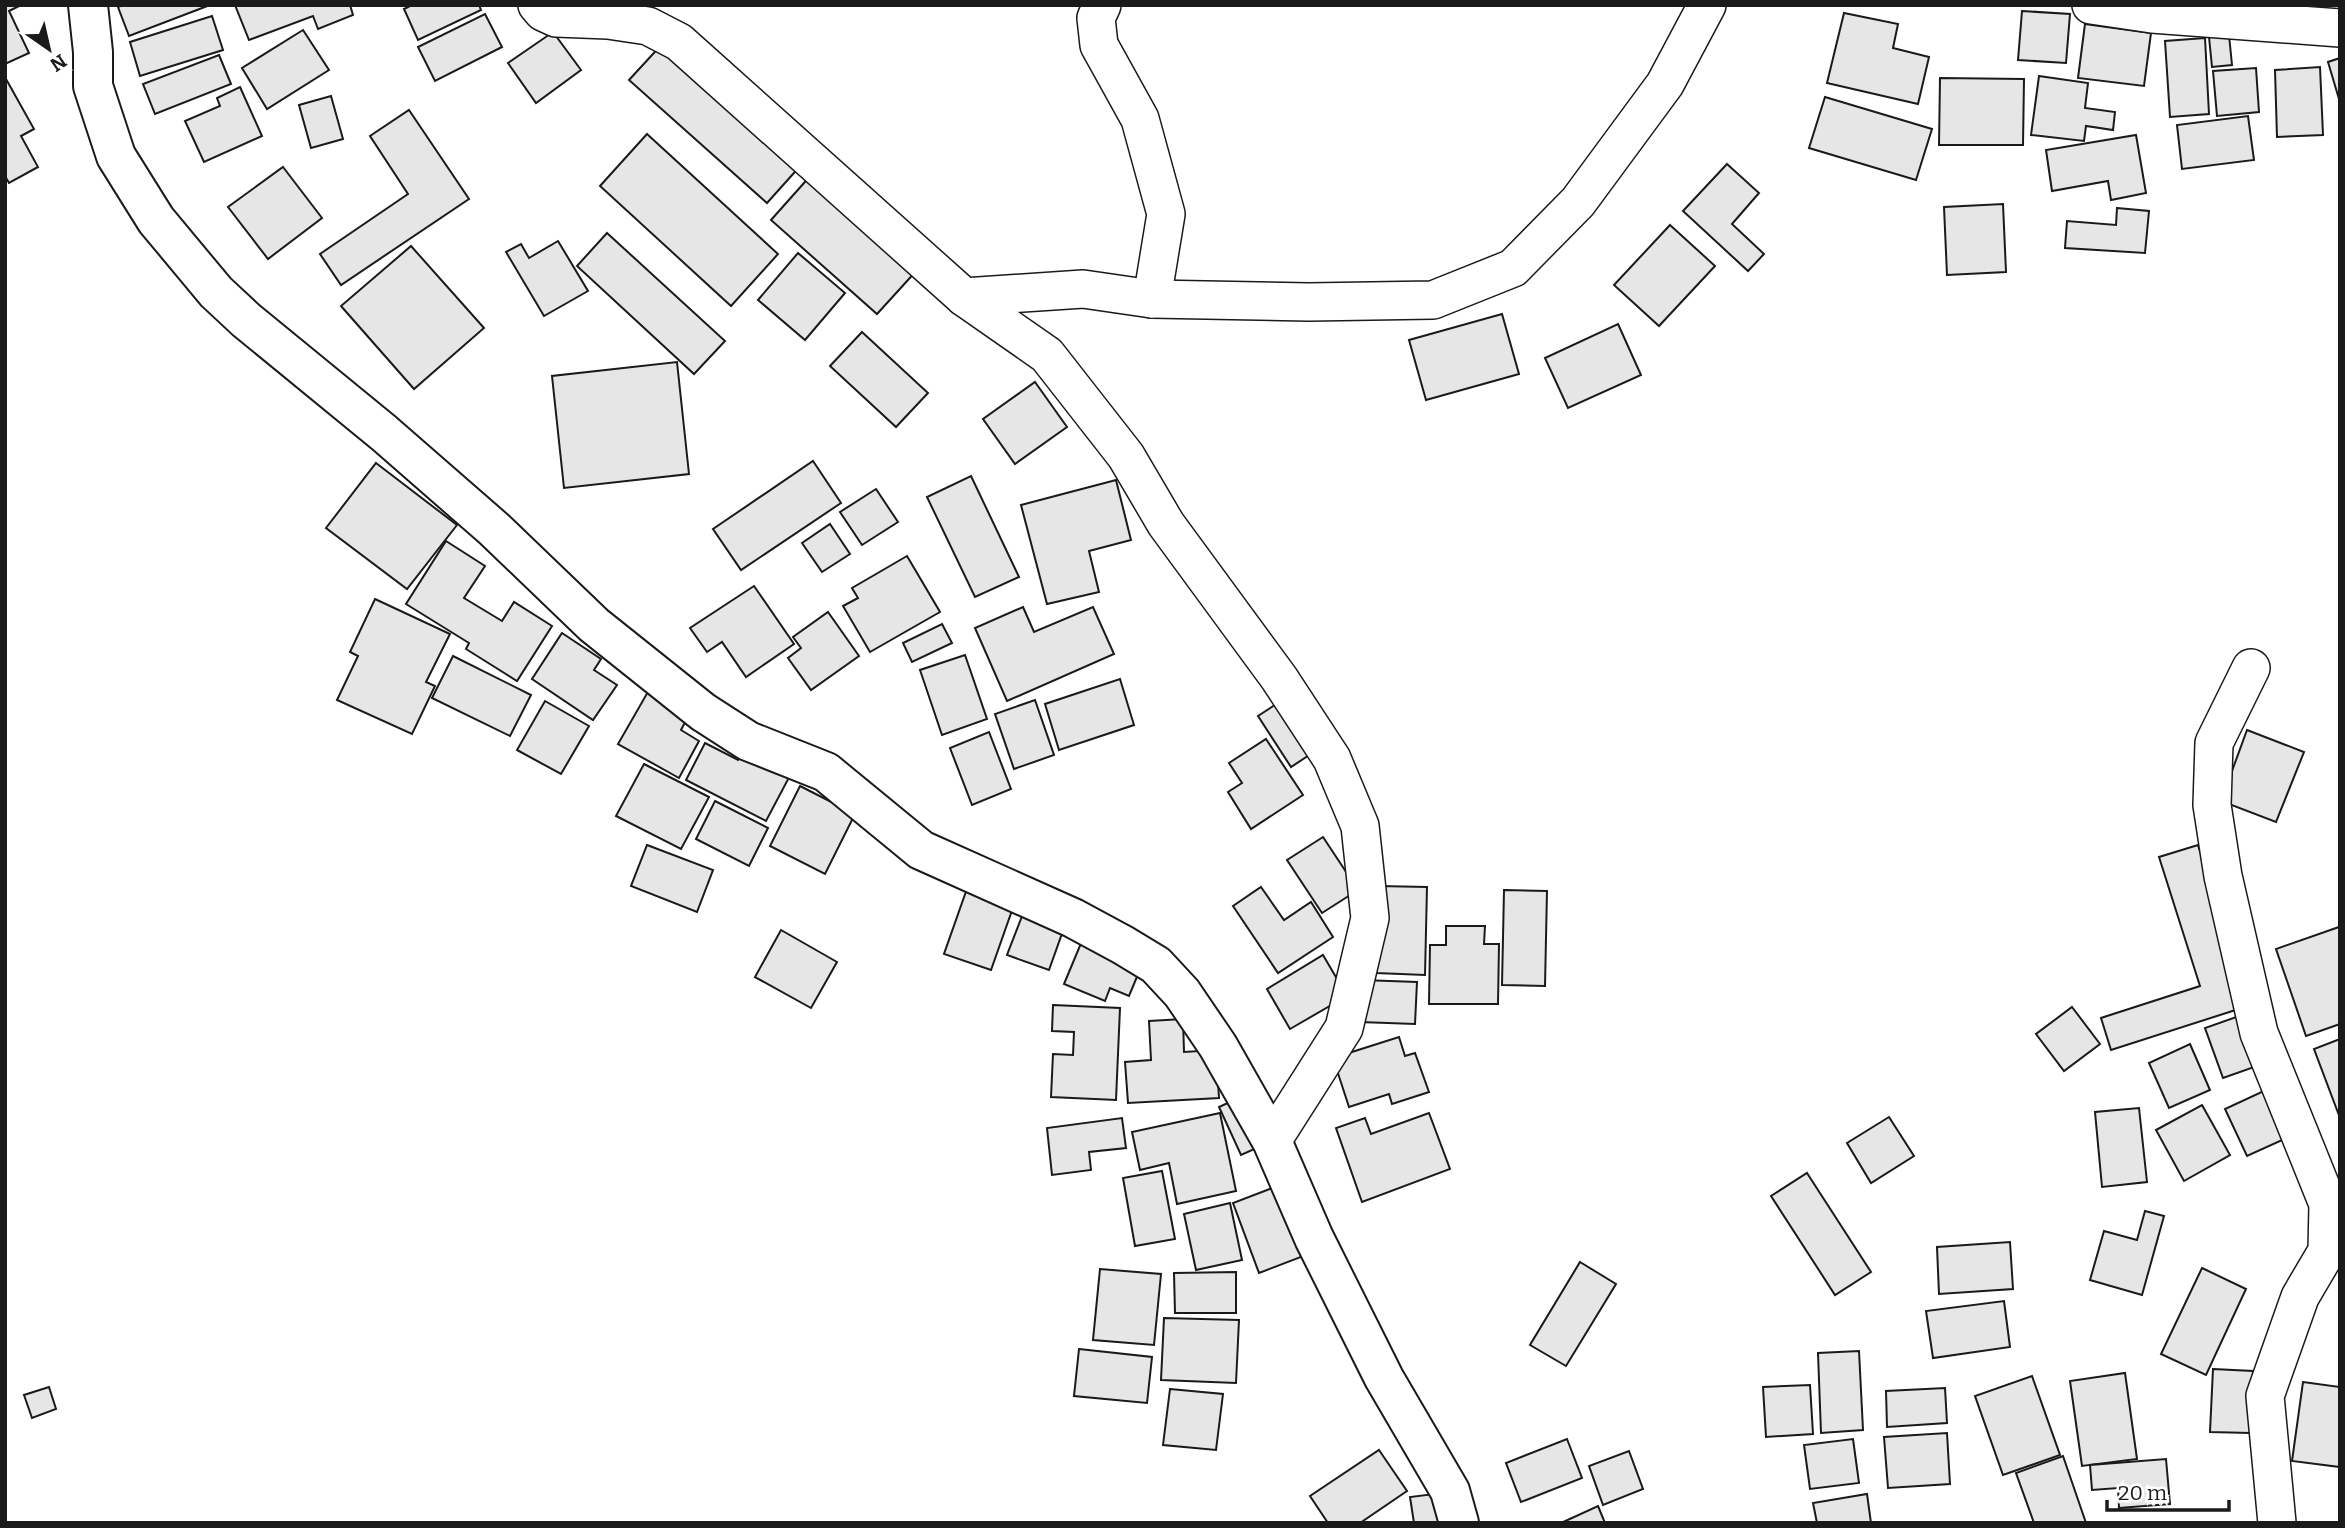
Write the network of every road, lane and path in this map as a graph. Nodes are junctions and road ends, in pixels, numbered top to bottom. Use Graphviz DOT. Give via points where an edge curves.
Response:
graph roads {
  1 [pos="88,5"];
  2 [pos="537,5"];
  3 [pos="1102,5"];
  4 [pos="1707,5"];
  5 [pos="2091,5"];
  6 [pos="2340,28"];
  7 [pos="964,297"];
  8 [pos="1152,299"];
  9 [pos="2251,668"];
  10 [pos="1272,1141"];
  11 [pos="2333,1251"];
  12 [pos="1459,1523"];
  13 [pos="2277,1523"];
  1 -- 10 [label="street" via="93,86 116,156 156,220 215,292 494,529 594,625 703,712 748,741 826,772 921,850 1073,918 1156,965 1182,993 1218,1046"];
  2 -- 7 [label="street" via="556,18 648,26 679,42"];
  3 -- 8 [label="street" via="1096,18 1099,45 1140,119 1166,214"];
  4 -- 8 [label="street" via="1665,84 1578,202 1513,268 1433,300"];
  5 -- 6 [label="street"];
  7 -- 8 [label="street" via="1083,289"];
  7 -- 10 [label="street" via="1047,355 1126,456 1166,524 1332,759 1360,826 1370,918 1344,1028"];
  9 -- 11 [label="street" via="2214,743 2212,805 2222,876 2259,1033 2328,1204"];
  10 -- 12 [label="street" via="1384,1378 1450,1492"];
  11 -- 13 [label="street" via="2300,1297 2265,1396"];
}
